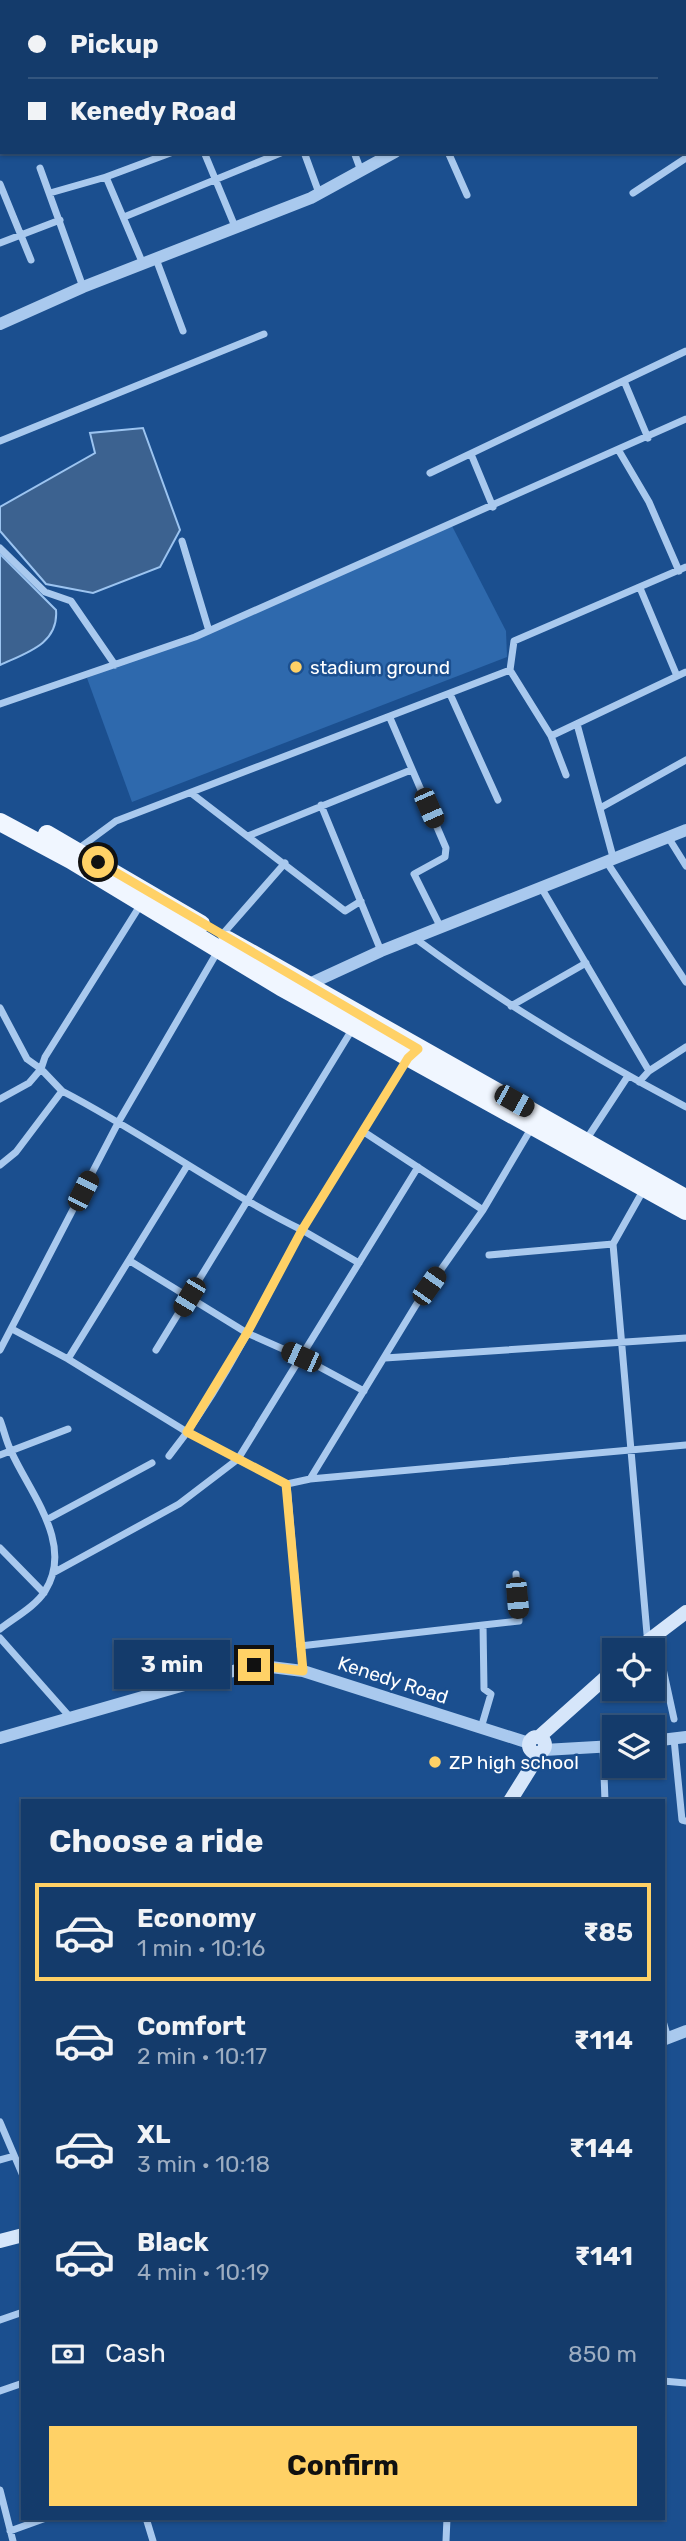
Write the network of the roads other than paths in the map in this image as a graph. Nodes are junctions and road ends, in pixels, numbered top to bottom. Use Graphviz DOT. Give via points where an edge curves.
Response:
graph roads {
  1 [pos="168,154"];
  2 [pos="205,154"];
  3 [pos="278,154"];
  4 [pos="305,154"];
  5 [pos="355,154"];
  6 [pos="391,154"];
  7 [pos="448,154"];
  8 [pos="686,158"];
  9 [pos="40,168"];
  10 [pos="361,171"];
  11 [pos="106,177"];
  12 [pos="215,179"];
  13 [pos="0,184"];
  14 [pos="50,193"];
  15 [pos="319,193"];
  16 [pos="633,193"];
  17 [pos="467,195"];
  18 [pos="3,200"];
  19 [pos="124,217"];
  20 [pos="60,220"];
  21 [pos="236,229"];
  22 [pos="21,236"];
  23 [pos="0,243"];
  24 [pos="31,260"];
  25 [pos="149,262"];
  26 [pos="83,287"];
  27 [pos="0,324"];
  28 [pos="183,331"];
  29 [pos="264,334"];
  30 [pos="686,351"];
  31 [pos="624,381"];
  32 [pos="686,419"];
  33 [pos="648,438"];
  34 [pos="0,441"];
  35 [pos="619,451"];
  36 [pos="471,454"];
  37 [pos="430,473"];
  38 [pos="493,507"];
  39 [pos="182,541"];
  40 [pos="0,548"];
  41 [pos="682,569"];
  42 [pos="640,588"];
  43 [pos="209,631"];
  44 [pos="115,665"];
  45 [pos="510,670"];
  46 [pos="686,672"];
  47 [pos="677,676"];
  48 [pos="450,694"];
  49 [pos="0,704"];
  50 [pos="390,718"];
  51 [pos="577,724"];
  52 [pos="551,736"];
  53 [pos="686,760"];
  54 [pos="411,769"];
  55 [pos="566,775"];
  56 [pos="191,793"];
  57 [pos="498,800"];
  58 [pos="321,805"];
  59 [pos="602,807"];
  60 [pos="0,810"];
  61 [pos="0,822"];
  62 [pos="686,830"];
  63 [pos="248,836"];
  64 [pos="668,837"];
  65 [pos="77,849"];
  66 [pos="610,859"];
  67 [pos="285,863"];
  68 [pos="686,866"];
  69 [pos="542,889"];
  70 [pos="361,901"];
  71 [pos="142,903"];
  72 [pos="441,928"];
  73 [pos="416,939"];
  74 [pos="220,943"];
  75 [pos="381,951"];
  76 [pos="586,963"];
  77 [pos="686,982"];
  78 [pos="301,991"];
  79 [pos="511,1006"];
  80 [pos="0,1008"];
  81 [pos="353,1028"];
  82 [pos="686,1046"];
  83 [pos="413,1054"];
  84 [pos="41,1069"];
  85 [pos="649,1071"];
  86 [pos="628,1076"];
  87 [pos="639,1082"];
  88 [pos="62,1091"];
  89 [pos="0,1099"];
  90 [pos="686,1107"];
  91 [pos="119,1121"];
  92 [pos="533,1126"];
  93 [pos="364,1132"];
  94 [pos="585,1140"];
  95 [pos="0,1166"];
  96 [pos="187,1166"];
  97 [pos="418,1167"];
  98 [pos="645,1189"];
  99 [pos="686,1198"];
  100 [pos="246,1202"];
  101 [pos="483,1210"];
  102 [pos="686,1211"];
  103 [pos="302,1230"];
  104 [pos="613,1244"];
  105 [pos="489,1255"];
  106 [pos="130,1261"];
  107 [pos="359,1263"];
  108 [pos="189,1297"];
  109 [pos="12,1329"];
  110 [pos="247,1333"];
  111 [pos="686,1338"];
  112 [pos="622,1342"];
  113 [pos="0,1350"];
  114 [pos="156,1350"];
  115 [pos="301,1357"];
  116 [pos="385,1358"];
  117 [pos="68,1359"];
  118 [pos="365,1391"];
  119 [pos="0,1420"];
  120 [pos="68,1429"];
  121 [pos="187,1432"];
  122 [pos="686,1445"];
  123 [pos="630,1450"];
  124 [pos="11,1451"];
  125 [pos="0,1455"];
  126 [pos="169,1456"];
  127 [pos="239,1459"];
  128 [pos="152,1463"];
  129 [pos="310,1479"];
  130 [pos="286,1484"];
  131 [pos="48,1519"];
  132 [pos="0,1548"];
  133 [pos="53,1573"];
  134 [pos="516,1574"];
  135 [pos="44,1592"];
  136 [pos="686,1612"];
  137 [pos="483,1625"];
  138 [pos="686,1625"];
  139 [pos="0,1629"];
  140 [pos="0,1638"];
  141 [pos="651,1638"];
  142 [pos="659,1638"];
  143 [pos="664,1638"];
  144 [pos="300,1646"];
  145 [pos="303,1671"];
  146 [pos="602,1682"];
  147 [pos="665,1689"];
  148 [pos="602,1690"];
  149 [pos="69,1716"];
  150 [pos="674,1719"];
  151 [pos="481,1728"];
  152 [pos="0,1738"];
  153 [pos="680,1738"];
  154 [pos="539,1745"];
  155 [pos="602,1746"];
  156 [pos="607,1778"];
  157 [pos="511,1799"];
  158 [pos="605,1799"];
  159 [pos="686,1821"];
  160 [pos="686,2031"];
  161 [pos="666,2039"];
  162 [pos="0,2122"];
  163 [pos="14,2156"];
  164 [pos="0,2161"];
  165 [pos="21,2172"];
  166 [pos="21,2236"];
  167 [pos="0,2241"];
  168 [pos="21,2313"];
  169 [pos="0,2320"];
  170 [pos="665,2382"];
  171 [pos="686,2383"];
  172 [pos="21,2384"];
  173 [pos="0,2391"];
  174 [pos="0,2490"];
  175 [pos="40,2520"];
  176 [pos="147,2520"];
  177 [pos="447,2520"];
  178 [pos="10,2531"];
  179 [pos="13,2541"];
  180 [pos="153,2541"];
  181 [pos="446,2541"];
  1 -- 11 [label="street"];
  2 -- 12 [label="street"];
  3 -- 12 [label="street"];
  4 -- 15 [label="street"];
  5 -- 10 [label="street"];
  6 -- 10 [label="street"];
  7 -- 17 [label="street"];
  8 -- 16 [label="street"];
  9 -- 14 [label="street"];
  10 -- 15 [label="street"];
  11 -- 14 [label="street"];
  11 -- 19 [label="street"];
  12 -- 19 [label="street"];
  12 -- 21 [label="street"];
  13 -- 18 [label="street"];
  14 -- 20 [label="street"];
  15 -- 21 [label="street"];
  18 -- 22 [label="street"];
  19 -- 25 [label="street"];
  20 -- 22 [label="street"];
  20 -- 26 [label="street"];
  21 -- 25 [label="street"];
  22 -- 23 [label="street"];
  22 -- 24 [label="street"];
  25 -- 26 [label="street"];
  25 -- 28 [label="street"];
  26 -- 27 [label="street"];
  29 -- 34 [label="street"];
  30 -- 31 [label="street"];
  31 -- 33 [label="street"];
  31 -- 36 [label="street"];
  32 -- 33 [label="street"];
  33 -- 35 [label="street"];
  35 -- 38 [label="street"];
  35 -- 41 [label="street"];
  36 -- 37 [label="street"];
  36 -- 38 [label="street"];
  38 -- 43 [label="street"];
  39 -- 43 [label="street"];
  40 -- 44 [label="street" via="45,592 71,601"];
  41 -- 42 [label="street"];
  42 -- 45 [label="street" via="514,641"];
  42 -- 47 [label="street"];
  43 -- 44 [label="street"];
  44 -- 49 [label="street"];
  45 -- 48 [label="street"];
  45 -- 52 [label="street"];
  46 -- 47 [label="street"];
  47 -- 51 [label="street"];
  48 -- 50 [label="street"];
  48 -- 57 [label="street"];
  50 -- 54 [label="street"];
  50 -- 56 [label="street"];
  51 -- 52 [label="street"];
  51 -- 59 [label="street"];
  52 -- 55 [label="street"];
  53 -- 59 [label="street"];
  54 -- 58 [label="street"];
  54 -- 72 [label="street" via="446,848 445,858 414,874"];
  56 -- 63 [label="street"];
  56 -- 65 [label="street" via="116,821"];
  58 -- 63 [label="street"];
  58 -- 70 [label="street"];
  59 -- 66 [label="street"];
  60 -- 65 [label="main road"];
  61 -- 71 [label="main road"];
  62 -- 64 [label="street"];
  63 -- 67 [label="street"];
  64 -- 66 [label="street"];
  64 -- 68 [label="street"];
  65 -- 74 [label="main road"];
  66 -- 69 [label="street"];
  66 -- 77 [label="street"];
  67 -- 70 [label="street" via="345,911"];
  67 -- 74 [label="street"];
  69 -- 72 [label="street"];
  69 -- 76 [label="street"];
  70 -- 75 [label="street"];
  71 -- 74 [label="main road"];
  71 -- 84 [label="street"];
  72 -- 73 [label="street"];
  73 -- 75 [label="street"];
  73 -- 79 [label="street"];
  74 -- 78 [label="main road"];
  74 -- 91 [label="street"];
  75 -- 78 [label="street"];
  76 -- 79 [label="street"];
  76 -- 85 [label="street"];
  78 -- 81 [label="main road"];
  78 -- 83 [label="main road"];
  79 -- 86 [label="street"];
  80 -- 84 [label="street" via="27,1059"];
  81 -- 83 [label="main road"];
  81 -- 100 [label="street"];
  82 -- 85 [label="street"];
  83 -- 92 [label="main road"];
  83 -- 93 [label="street"];
  83 -- 94 [label="main road"];
  84 -- 88 [label="street"];
  84 -- 89 [label="street" via="29,1083"];
  85 -- 87 [label="street"];
  86 -- 87 [label="street"];
  86 -- 94 [label="street"];
  87 -- 90 [label="street"];
  88 -- 91 [label="street"];
  88 -- 95 [label="street"];
  91 -- 96 [label="street"];
  91 -- 109 [label="street"];
  92 -- 98 [label="main road"];
  92 -- 101 [label="street"];
  93 -- 97 [label="street"];
  93 -- 103 [label="street"];
  94 -- 99 [label="main road"];
  96 -- 100 [label="street"];
  96 -- 106 [label="street"];
  97 -- 101 [label="street"];
  97 -- 107 [label="street"];
  98 -- 102 [label="main road"];
  98 -- 104 [label="street"];
  100 -- 103 [label="street"];
  100 -- 108 [label="street"];
  101 -- 116 [label="street"];
  103 -- 107 [label="street"];
  103 -- 110 [label="street"];
  104 -- 105 [label="street"];
  104 -- 112 [label="street"];
  106 -- 108 [label="street"];
  106 -- 117 [label="street"];
  107 -- 115 [label="street"];
  108 -- 110 [label="street"];
  108 -- 114 [label="street"];
  109 -- 113 [label="street"];
  109 -- 117 [label="street"];
  110 -- 115 [label="street"];
  110 -- 121 [label="street"];
  111 -- 112 [label="street"];
  112 -- 116 [label="street"];
  112 -- 123 [label="street"];
  115 -- 118 [label="street"];
  115 -- 127 [label="street"];
  116 -- 118 [label="street"];
  117 -- 121 [label="street"];
  118 -- 129 [label="street"];
  119 -- 124 [label="street"];
  120 -- 124 [label="street"];
  121 -- 126 [label="street"];
  121 -- 127 [label="street"];
  122 -- 123 [label="street"];
  123 -- 129 [label="street"];
  123 -- 141 [label="street"];
  124 -- 125 [label="street"];
  124 -- 131 [label="street"];
  127 -- 130 [label="street"];
  127 -- 133 [label="street" via="179,1503"];
  128 -- 131 [label="street"];
  129 -- 130 [label="street"];
  130 -- 144 [label="street"];
  131 -- 133 [label="street"];
  132 -- 135 [label="street"];
  133 -- 135 [label="street"];
  134 -- 137 [label="street" via="519,1621"];
  135 -- 139 [label="street"];
  136 -- 142 [label="main road"];
  137 -- 144 [label="street"];
  137 -- 151 [label="street" via="484,1689 492,1694"];
  138 -- 143 [label="main road"];
  140 -- 149 [label="street"];
  144 -- 145 [label="street"];
  145 -- 149 [label="street, Kenedy Road" via="254,1665"];
  145 -- 151 [label="street, Kenedy Road"];
  146 -- 154 [label="main road"];
  147 -- 150 [label="street"];
  148 -- 154 [label="main road"];
  149 -- 152 [label="street, Kenedy Road"];
  151 -- 154 [label="street, Kenedy Road"];
  153 -- 159 [label="street" via="682,1820"];
  154 -- 155 [label="street"];
  154 -- 157 [label="main road"];
  156 -- 158 [label="street"];
  160 -- 161 [label="street"];
  162 -- 163 [label="street"];
  163 -- 164 [label="street"];
  163 -- 165 [label="street"];
  166 -- 167 [label="main road"];
  168 -- 169 [label="street"];
  170 -- 171 [label="street"];
  172 -- 173 [label="street"];
  174 -- 178 [label="street"];
  175 -- 178 [label="street"];
  176 -- 180 [label="street"];
  177 -- 181 [label="street"];
  178 -- 179 [label="street"];
}
